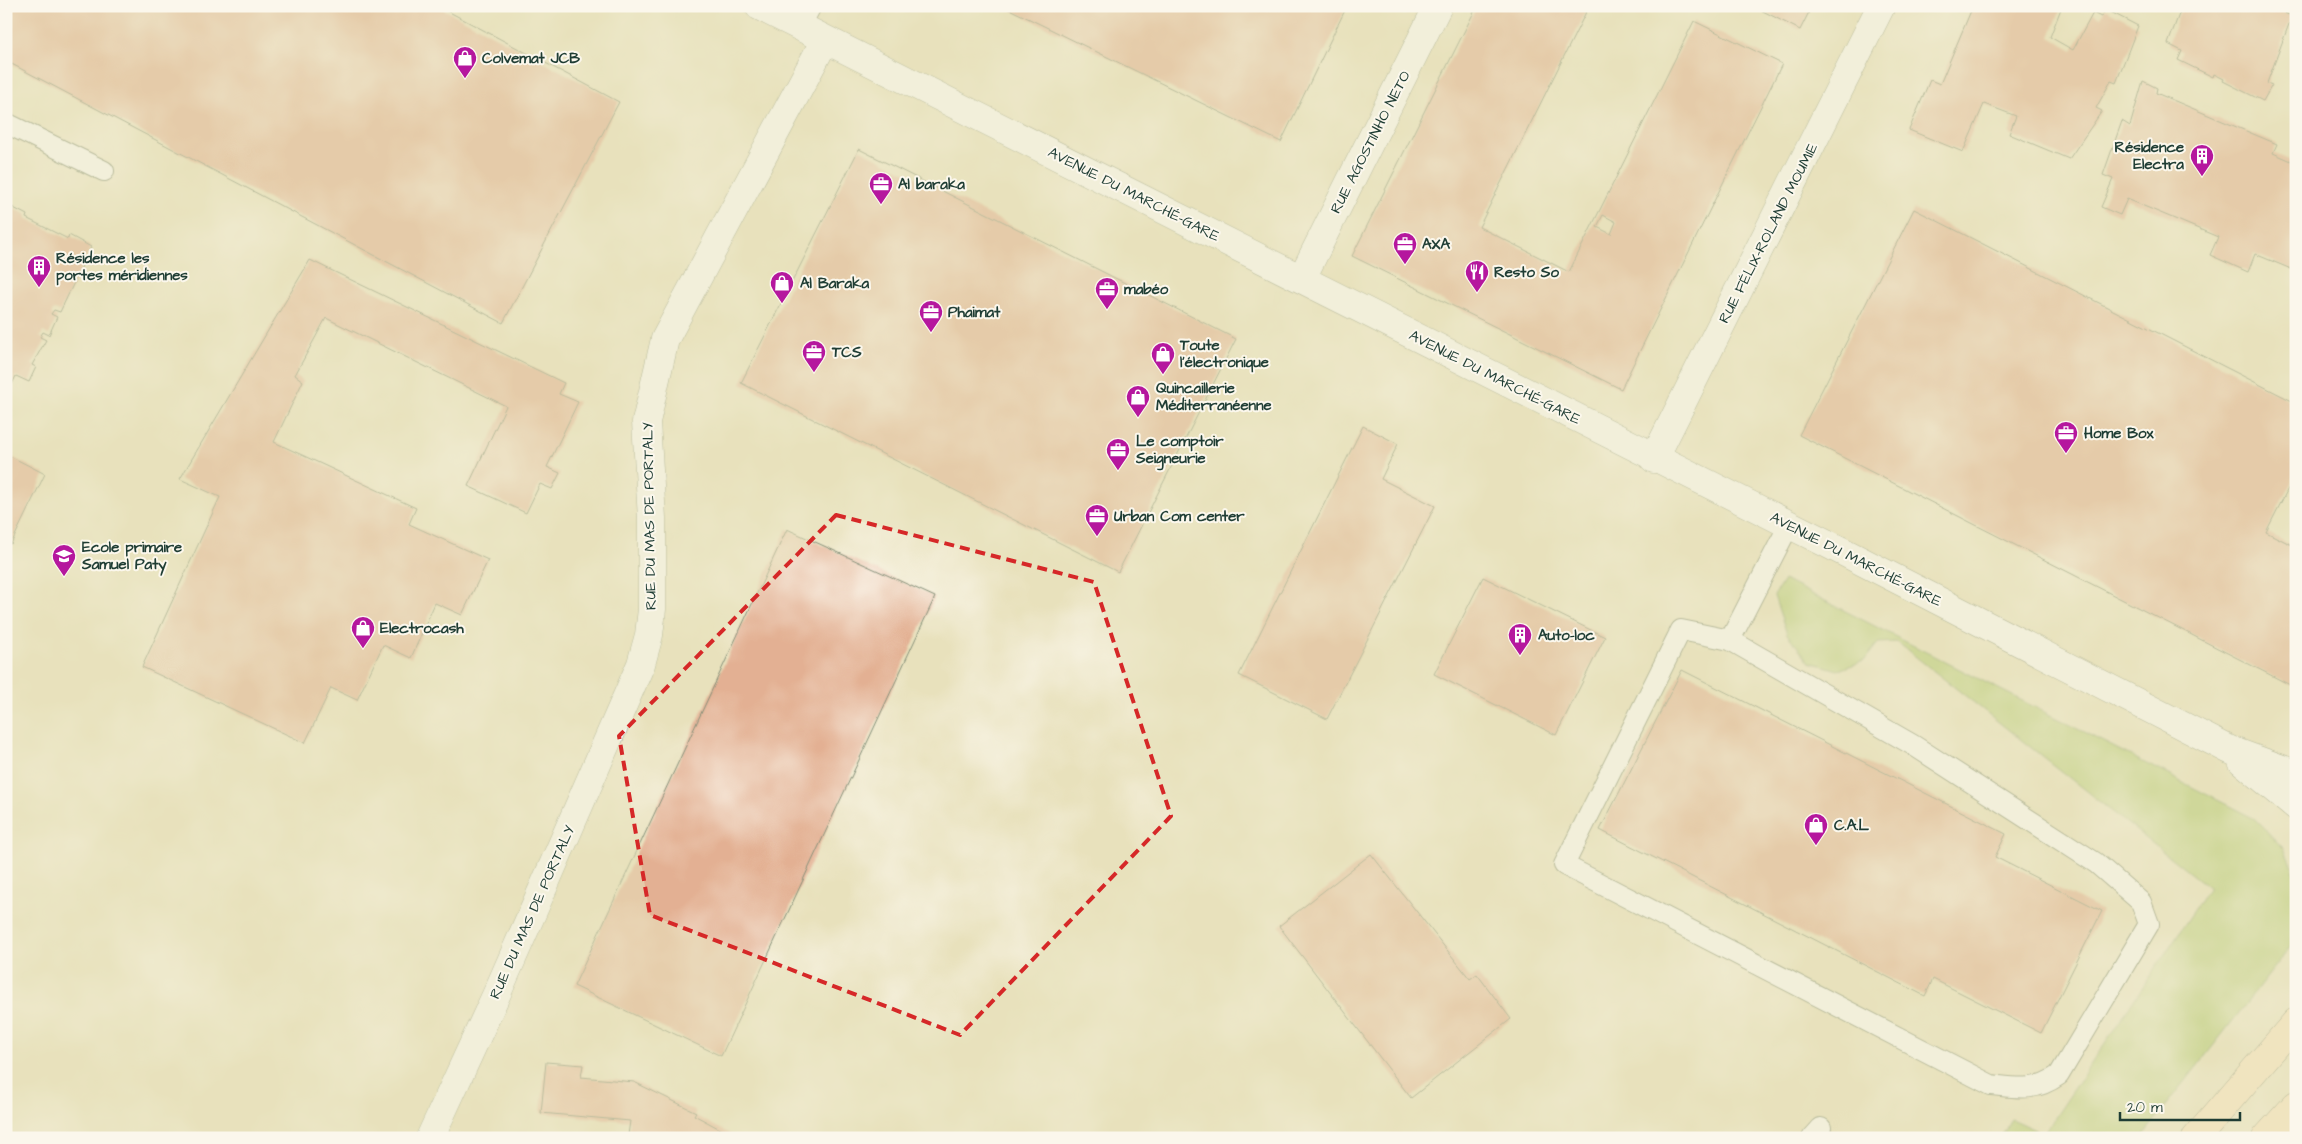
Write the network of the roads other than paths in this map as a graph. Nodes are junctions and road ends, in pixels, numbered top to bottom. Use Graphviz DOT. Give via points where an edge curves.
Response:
graph roads {
  1 [pos="759,6"];
  2 [pos="1438,6"];
  3 [pos="1881,6"];
  4 [pos="806,17"];
  5 [pos="825,40"];
  6 [pos="6,123"];
  7 [pos="104,171"];
  8 [pos="1302,278"];
  9 [pos="1654,458"];
  10 [pos="1789,525"];
  11 [pos="1730,640"];
  12 [pos="2230,750"];
  13 [pos="2296,774"];
  14 [pos="2296,806"];
  15 [pos="2296,1022"];
  16 [pos="2296,1105"];
  17 [pos="430,1138"];
  18 [pos="2196,1138"];
  19 [pos="2266,1138"];
  1 -- 4 [label="street, AVENUE DU MARCHÉ-GARE"];
  2 -- 8 [label="street, RUE AGOSTINHO NETO"];
  3 -- 9 [label="street, RUE FÉLIX-ROLAND MOUMIE"];
  4 -- 5 [label="street, AVENUE DU MARCHÉ-GARE"];
  5 -- 8 [label="street, AVENUE DU MARCHÉ-GARE"];
  5 -- 17 [label="street, RUE DU MAS DE PORTALY" via="665,339 646,422 652,518 652,609 641,664"];
  6 -- 7 [label="lane"];
  8 -- 9 [label="street, AVENUE DU MARCHÉ-GARE"];
  9 -- 10 [label="street, AVENUE DU MARCHÉ-GARE"];
  10 -- 11 [label="lane"];
  10 -- 12 [label="street, AVENUE DU MARCHÉ-GARE"];
  11 -- 11 [label="lane" via="1913,745 2096,863 2142,902 2149,924 2059,1075 2046,1084 2023,1088 1990,1085 1564,865 1681,630"];
  12 -- 13 [label="street, AVENUE DU MARCHÉ-GARE"];
  12 -- 14 [label="street, AVENUE DU MARCHÉ-GARE"];
  15 -- 18 [label="main road"];
  16 -- 19 [label="main road"];
}
